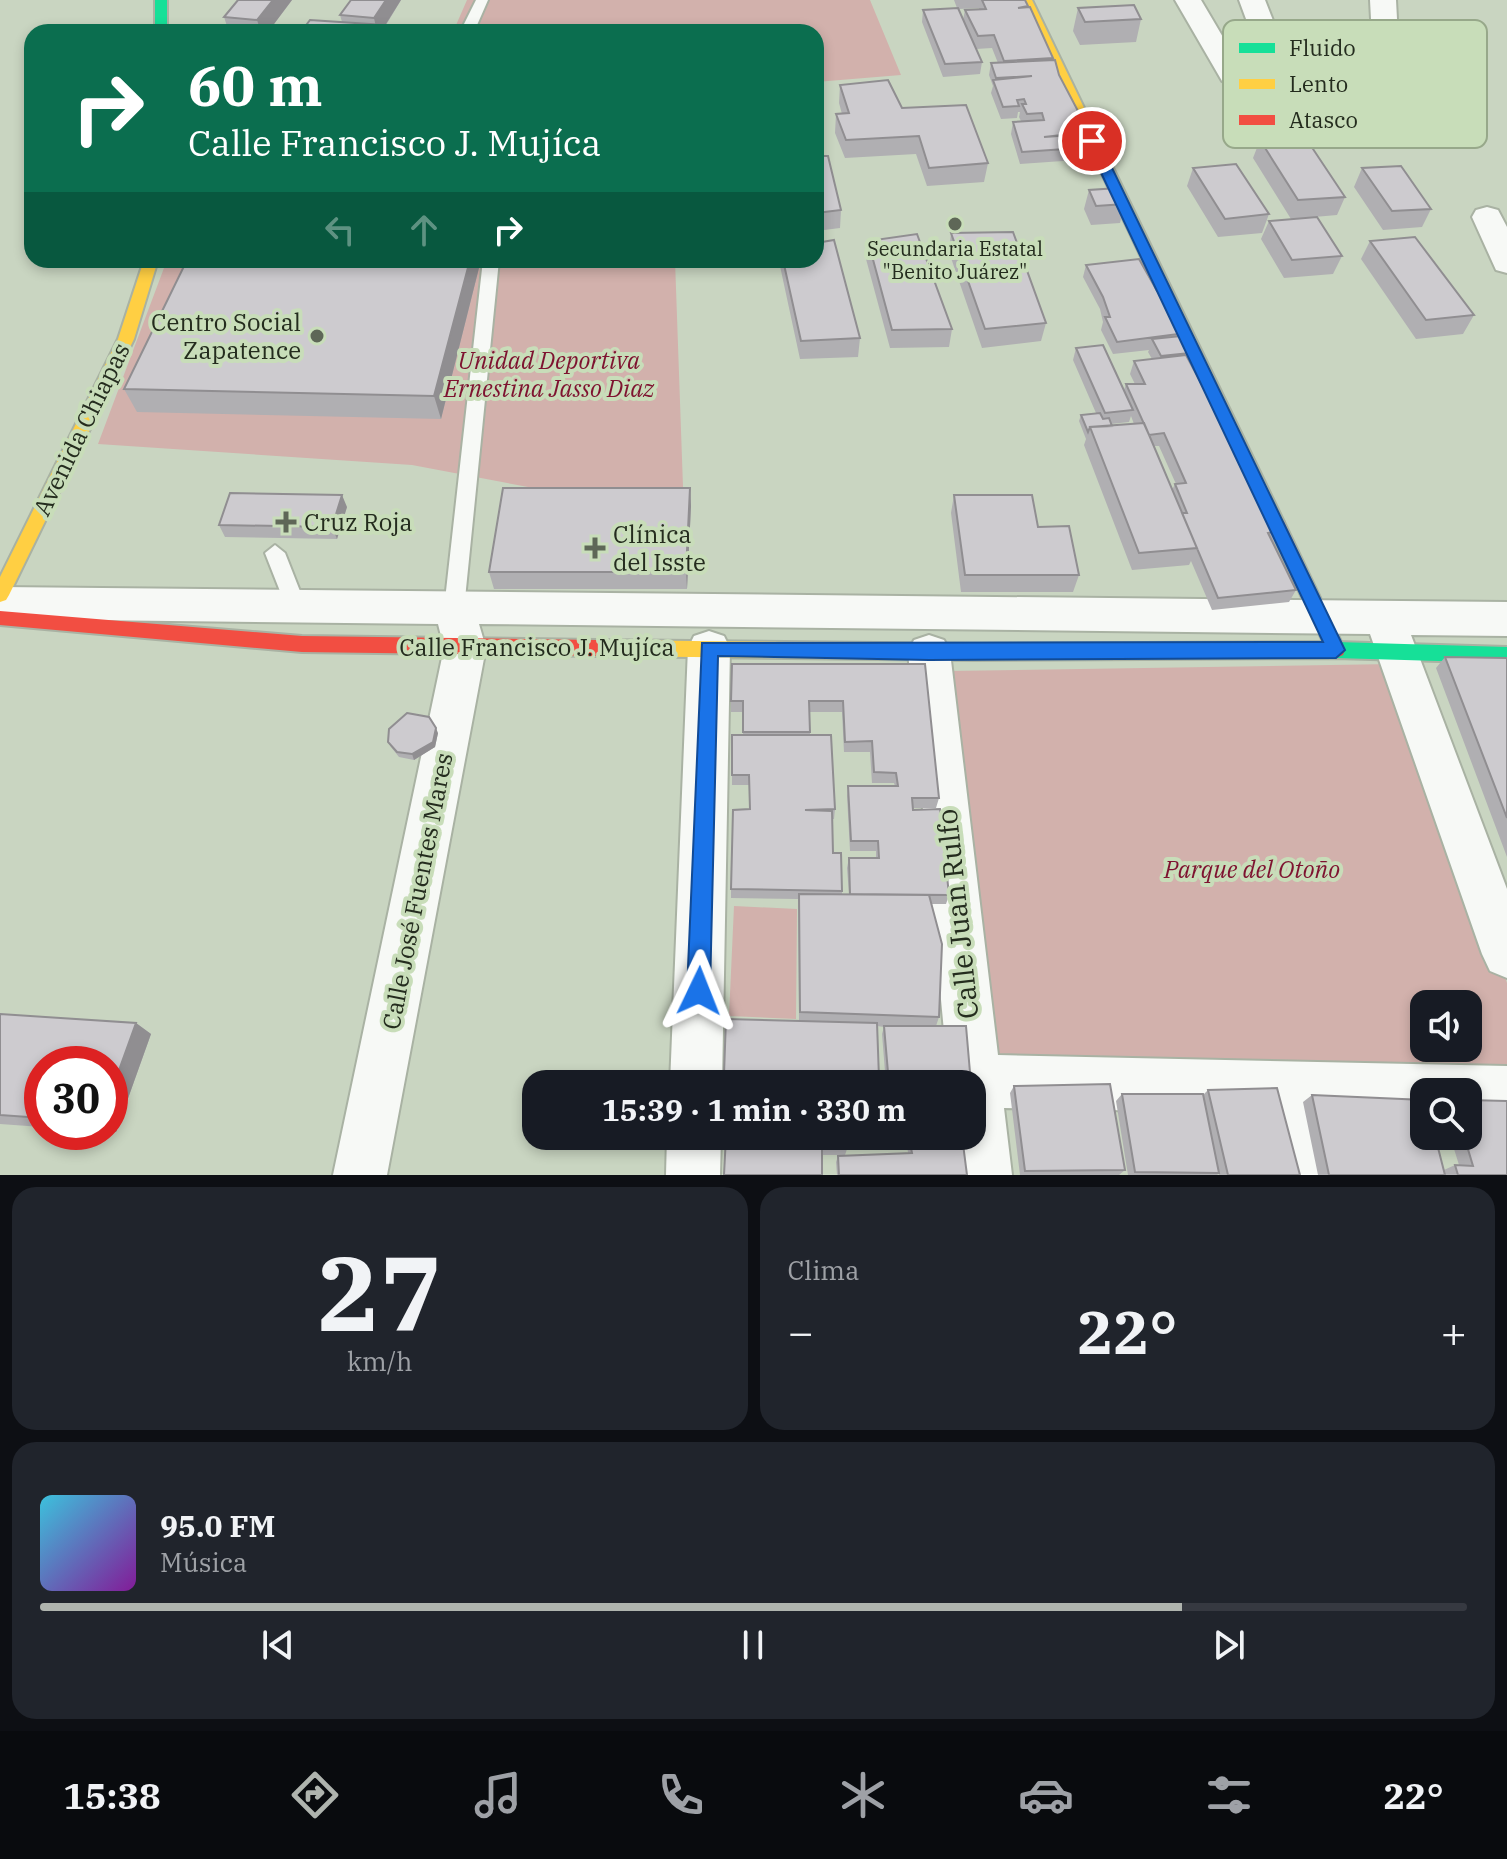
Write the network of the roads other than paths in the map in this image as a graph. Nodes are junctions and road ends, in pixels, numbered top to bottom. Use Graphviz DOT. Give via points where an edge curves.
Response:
graph roads {
  1 [pos="161,0"];
  2 [pos="482,0"];
  3 [pos="1026,0"];
  4 [pos="1188,0"];
  5 [pos="1252,0"];
  6 [pos="1383,0"];
  7 [pos="1260,20"];
  8 [pos="1384,20"];
  9 [pos="161,24"];
  10 [pos="471,24"];
  11 [pos="1223,60"];
  12 [pos="1487,217"];
  13 [pos="1507,263"];
  14 [pos="148,268"];
  15 [pos="490,268"];
  16 [pos="275,553"];
  17 [pos="0,595"];
  18 [pos="0,603"];
  19 [pos="297,609"];
  20 [pos="0,618"];
  21 [pos="1507,619"];
  22 [pos="460,628"];
  23 [pos="1076,634"];
  24 [pos="1327,635"];
  25 [pos="1391,636"];
  26 [pos="709,648"];
  27 [pos="929,652"];
  28 [pos="1507,655"];
  29 [pos="1507,954"];
  30 [pos="696,1070"];
  31 [pos="974,1070"];
  32 [pos="986,1081"];
  33 [pos="1281,1087"];
  34 [pos="1507,1092"];
  35 [pos="694,1150"];
  36 [pos="982,1150"];
  37 [pos="360,1175"];
  38 [pos="693,1175"];
  39 [pos="985,1175"];
  40 [pos="1300,1175"];
  1 -- 9 [label="street"];
  2 -- 10 [label="lane"];
  3 -- 24 [label="street"];
  4 -- 11 [label="street"];
  5 -- 7 [label="street"];
  6 -- 8 [label="street"];
  12 -- 13 [label="street"];
  14 -- 17 [label="street, Avenida Chiapas" via="126,339"];
  15 -- 22 [label="lane" via="473,406"];
  16 -- 19 [label="lane"];
  18 -- 19 [label="street, Calle Francisco J. Mujíca"];
  19 -- 22 [label="street, Calle Francisco J. Mujíca"];
  20 -- 22 [label="street, Calle Francisco J. Mujíca" via="302,644"];
  21 -- 25 [label="street, Calle Francisco J. Mujíca"];
  22 -- 23 [label="street, Calle Francisco J. Mujíca"];
  22 -- 26 [label="street, Calle Francisco J. Mujíca"];
  22 -- 37 [label="street, Calle José Fuentes Mares"];
  23 -- 24 [label="street, Calle Francisco J. Mujíca"];
  23 -- 27 [label="street, Calle Francisco J. Mujíca"];
  24 -- 25 [label="street, Calle Francisco J. Mujíca"];
  25 -- 28 [label="street, Calle Francisco J. Mujíca"];
  25 -- 29 [label="street"];
  26 -- 27 [label="street, Calle Francisco J. Mujíca"];
  26 -- 30 [label="street"];
  27 -- 31 [label="street, Calle Juan Rulfo"];
  32 -- 33 [label="street"];
  33 -- 34 [label="street"];
  33 -- 40 [label="street"];
  35 -- 38 [label="street"];
  36 -- 39 [label="street, Calle Juan Rulfo"];
}
